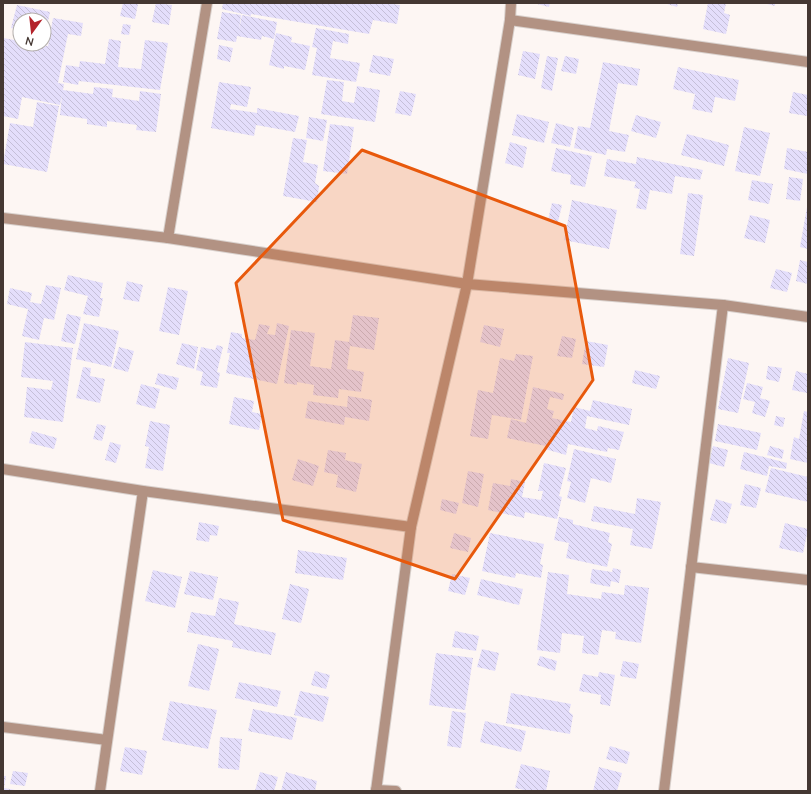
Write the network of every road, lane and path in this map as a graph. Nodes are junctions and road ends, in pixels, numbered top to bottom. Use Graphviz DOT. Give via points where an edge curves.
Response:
graph roads {
  1 [pos="207,3"];
  2 [pos="511,3"];
  3 [pos="510,20"];
  4 [pos="808,62"];
  5 [pos="3,218"];
  6 [pos="168,238"];
  7 [pos="467,284"];
  8 [pos="722,305"];
  9 [pos="808,317"];
  10 [pos="3,470"];
  11 [pos="143,491"];
  12 [pos="411,528"];
  13 [pos="691,567"];
  14 [pos="808,580"];
  15 [pos="3,726"];
  16 [pos="107,740"];
  17 [pos="376,790"];
  18 [pos="100,791"];
  19 [pos="396,791"];
  20 [pos="664,791"];
  1 -- 6 [label="street"];
  2 -- 3 [label="street"];
  3 -- 4 [label="street"];
  3 -- 7 [label="street"];
  5 -- 6 [label="street"];
  6 -- 7 [label="street"];
  7 -- 8 [label="street"];
  7 -- 12 [label="street"];
  8 -- 9 [label="street"];
  8 -- 13 [label="street"];
  10 -- 11 [label="street"];
  11 -- 12 [label="street"];
  11 -- 16 [label="street"];
  12 -- 17 [label="street"];
  13 -- 14 [label="street"];
  13 -- 20 [label="street"];
  15 -- 16 [label="street"];
  16 -- 18 [label="street"];
  17 -- 19 [label="street"];
}
